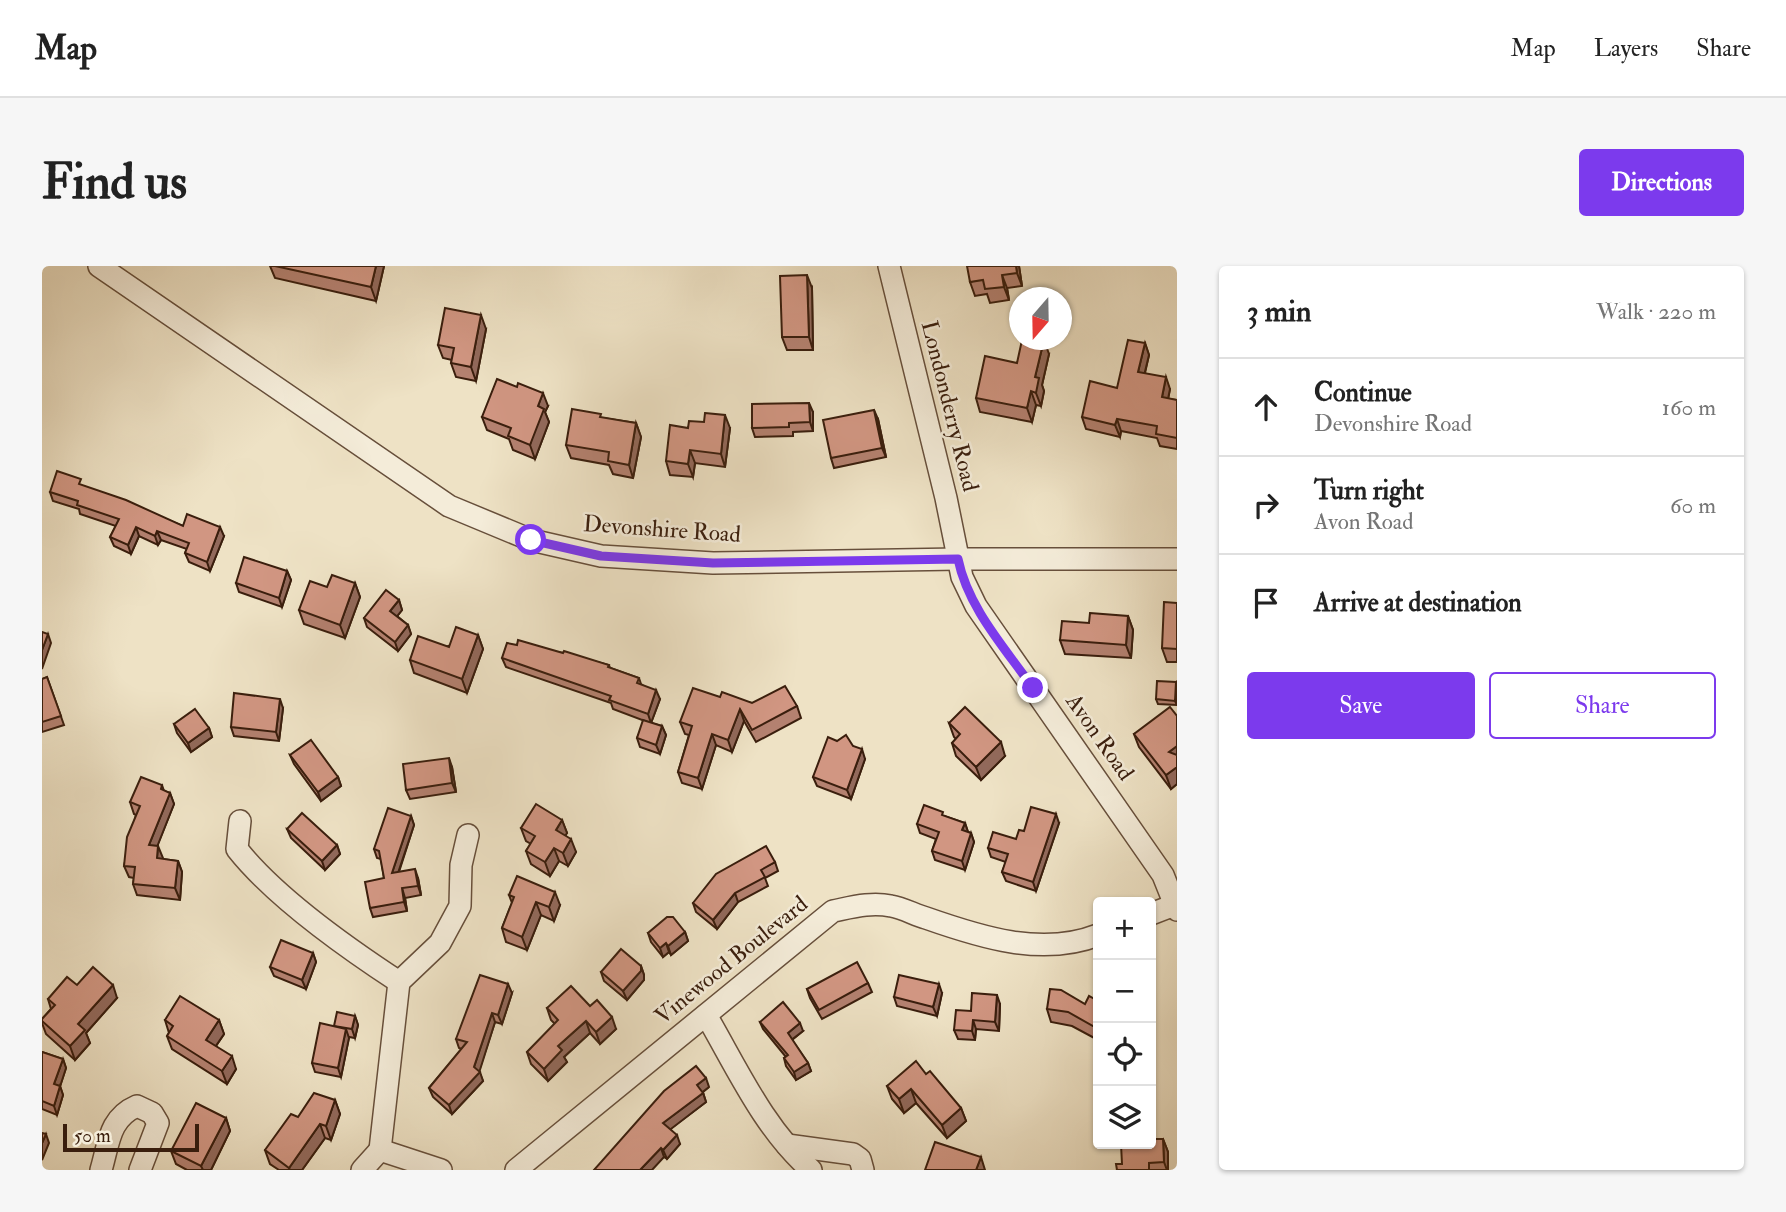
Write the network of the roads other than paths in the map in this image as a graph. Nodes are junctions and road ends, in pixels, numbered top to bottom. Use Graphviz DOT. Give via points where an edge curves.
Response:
graph roads {
  1 [pos="99,266"];
  2 [pos="889,266"];
  3 [pos="958,559"];
  4 [pos="1177,559"];
  5 [pos="240,821"];
  6 [pos="468,835"];
  7 [pos="1176,906"];
  8 [pos="1156,912"];
  9 [pos="1093,936"];
  10 [pos="399,982"];
  11 [pos="706,1014"];
  12 [pos="787,1145"];
  13 [pos="380,1150"];
  14 [pos="101,1170"];
  15 [pos="140,1170"];
  16 [pos="362,1170"];
  17 [pos="441,1170"];
  18 [pos="516,1170"];
  19 [pos="811,1170"];
  20 [pos="863,1170"];
  1 -- 3 [label="street, Devonshire Road" via="449,506 531,540 601,556 713,563"];
  2 -- 3 [label="street, Londonderry Road"];
  3 -- 4 [label="street, Devonshire Road"];
  3 -- 7 [label="street, Avon Road" via="976,606 1163,875"];
  5 -- 10 [label="street" via="237,849 254,871"];
  6 -- 10 [label="street" via="461,865 460,906 440,943"];
  7 -- 8 [label="street"];
  9 -- 11 [label="street, Vinewood Boulevard" via="1063,943 1014,944 893,906 866,904 833,911"];
  10 -- 13 [label="street"];
  11 -- 12 [label="street"];
  11 -- 18 [label="street, Vinewood Boulevard"];
  12 -- 19 [label="street"];
  12 -- 20 [label="street" via="853,1154"];
  13 -- 16 [label="street"];
  13 -- 17 [label="street"];
  14 -- 15 [label="street" via="114,1125 123,1112 137,1106 152,1113 158,1123"];
}
